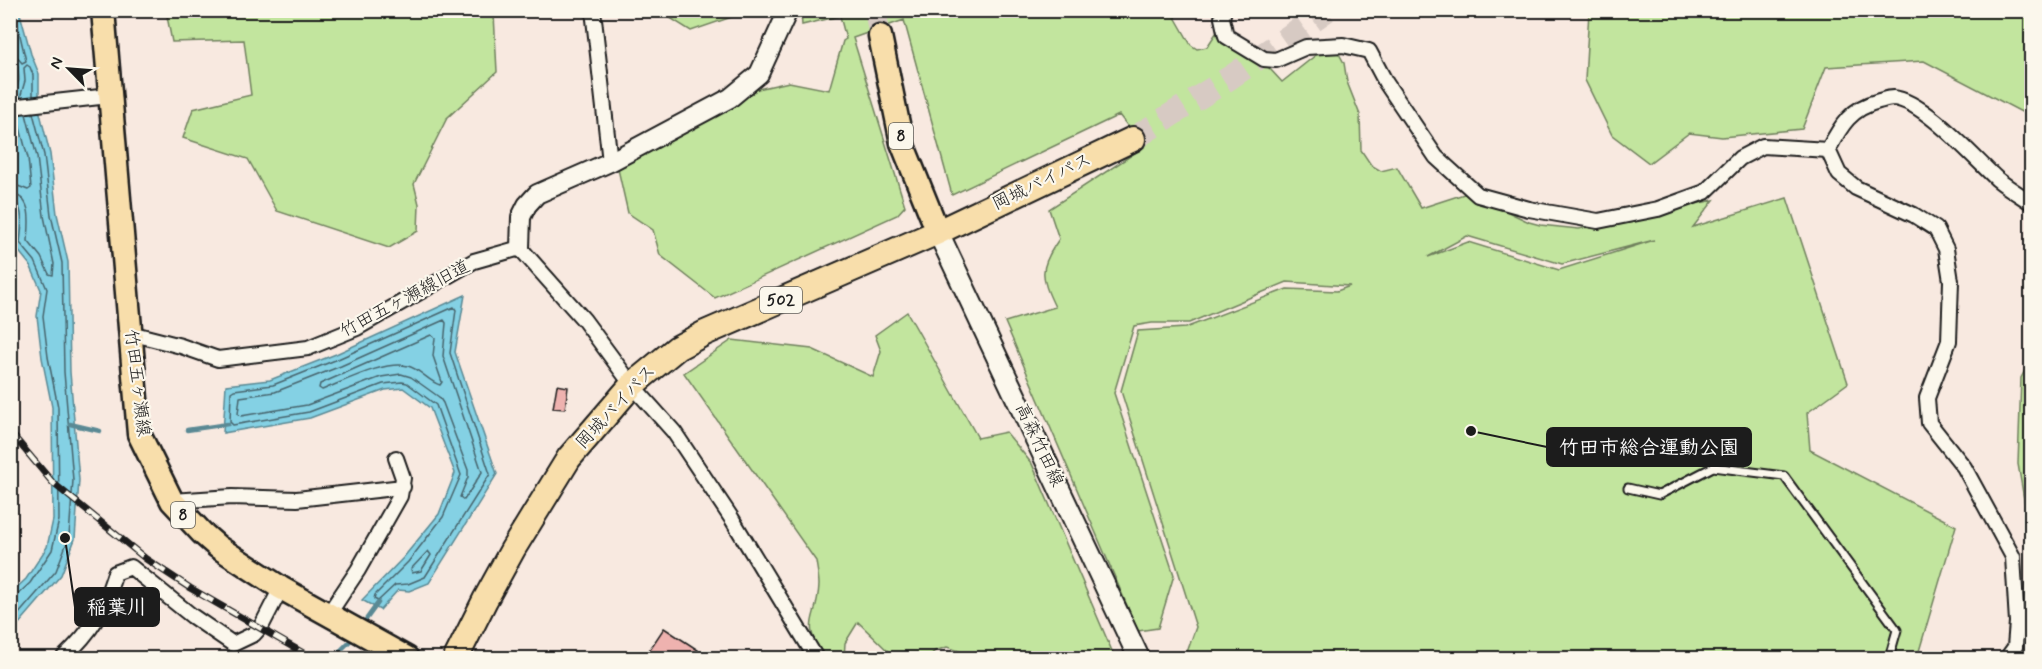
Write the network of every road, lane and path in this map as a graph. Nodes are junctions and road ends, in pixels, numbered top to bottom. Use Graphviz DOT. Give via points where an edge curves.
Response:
graph roads {
  1 [pos="103,10"];
  2 [pos="593,10"];
  3 [pos="1224,10"];
  4 [pos="787,13"];
  5 [pos="880,36"];
  6 [pos="99,98"];
  7 [pos="10,107"];
  8 [pos="1133,139"];
  9 [pos="1828,150"];
  10 [pos="610,162"];
  11 [pos="2031,202"];
  12 [pos="939,232"];
  13 [pos="520,248"];
  14 [pos="130,333"];
  15 [pos="632,385"];
  16 [pos="396,458"];
  17 [pos="403,487"];
  18 [pos="1628,488"];
  19 [pos="172,501"];
  20 [pos="281,588"];
  21 [pos="335,619"];
  22 [pos="63,658"];
  23 [pos="407,658"];
  24 [pos="456,658"];
  25 [pos="816,658"];
  26 [pos="1139,658"];
  27 [pos="1889,658"];
  28 [pos="2007,658"];
  1 -- 6 [label="main road, 竹田五ヶ瀬線 / 8"];
  2 -- 10 [label="street"];
  3 -- 9 [label="street" via="1226,36 1264,59 1276,60 1306,47 1343,45 1369,51 1436,157 1478,195 1529,209 1598,221 1658,209 1705,192 1740,158 1763,146"];
  4 -- 10 [label="street" via="759,74 730,98"];
  5 -- 12 [label="main road, 8" via="902,143"];
  6 -- 7 [label="street"];
  6 -- 14 [label="main road, 竹田五ヶ瀬線 / 8"];
  8 -- 12 [label="highway, 岡城バイパス / 502"];
  9 -- 11 [label="street" via="1852,114 1864,105 1892,98 1931,117 1999,180"];
  9 -- 28 [label="street" via="1839,174 1856,188 1936,229 1946,249 1951,280 1949,341 1927,398 1929,423 1964,468 2013,557 2017,622 2015,647"];
  10 -- 13 [label="street" via="537,194 521,217"];
  12 -- 15 [label="highway, 岡城バイパス / 502" via="705,333 677,348"];
  12 -- 26 [label="main road, 高森竹田線"];
  13 -- 14 [label="street, 竹田五ヶ瀬線旧道" via="474,261 357,328 308,348 218,359"];
  13 -- 15 [label="street" via="584,320"];
  14 -- 19 [label="main road, 竹田五ヶ瀬線 / 8" via="139,434"];
  15 -- 24 [label="highway, 岡城バイパス / 502" via="569,458 513,549"];
  15 -- 25 [label="street" via="674,432"];
  16 -- 17 [label="street" via="402,470"];
  17 -- 19 [label="street" via="297,499 232,497"];
  17 -- 21 [label="street"];
  18 -- 27 [label="lane" via="1659,495 1713,467 1784,476 1897,630"];
  19 -- 20 [label="main road, 竹田五ヶ瀬線 / 8" via="218,547"];
  20 -- 21 [label="main road, 竹田五ヶ瀬線 / 8"];
  20 -- 22 [label="street" via="262,625 254,634 233,644 131,567 115,573 104,608 86,637"];
  21 -- 23 [label="main road, 竹田五ヶ瀬線 / 8"];
}
